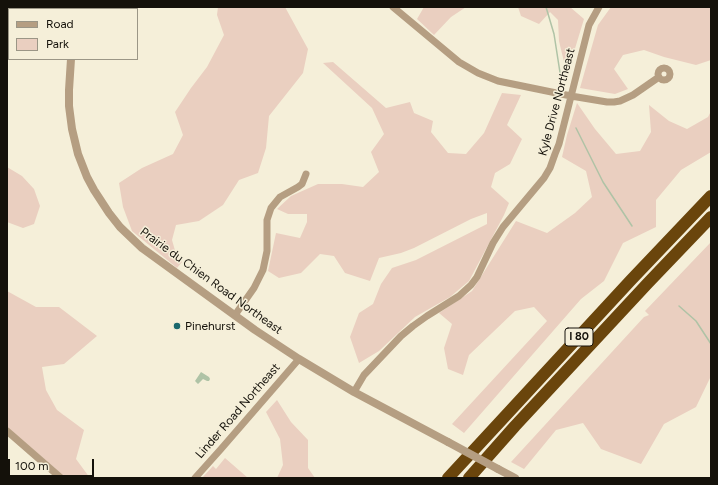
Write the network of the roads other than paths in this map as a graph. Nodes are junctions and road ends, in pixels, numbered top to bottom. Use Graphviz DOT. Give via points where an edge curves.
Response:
graph roads {
  1 [pos="393,7"];
  2 [pos="599,7"];
  3 [pos="71,60"];
  4 [pos="659,77"];
  5 [pos="571,96"];
  6 [pos="306,174"];
  7 [pos="711,196"];
  8 [pos="711,217"];
  9 [pos="235,314"];
  10 [pos="299,359"];
  11 [pos="354,392"];
  12 [pos="7,431"];
  13 [pos="61,478"];
  14 [pos="195,478"];
  15 [pos="448,478"];
  16 [pos="469,478"];
  17 [pos="515,478"];
  1 -- 5 [label="street" via="459,62 478,73 498,81"];
  2 -- 5 [label="street, Kyle Drive Northeast" via="589,26"];
  3 -- 9 [label="street, Prairie du Chien Road Northeast" via="68,98 74,141 87,177 100,201 120,227 142,248"];
  4 -- 5 [label="street" via="620,101 607,102"];
  5 -- 11 [label="street, Kyle Drive Northeast" via="550,168 503,227 477,277 459,296 401,336 364,375"];
  6 -- 9 [label="street" via="302,184 280,197 271,208 263,270 254,288"];
  7 -- 15 [label="highway, I 80"];
  8 -- 16 [label="highway, I 80"];
  9 -- 10 [label="street, Prairie du Chien Road Northeast"];
  10 -- 11 [label="street, Prairie du Chien Road Northeast"];
  10 -- 14 [label="street, Linder Road Northeast"];
  11 -- 17 [label="street, Prairie du Chien Road Northeast, bridge"];
  12 -- 13 [label="street"];
}
